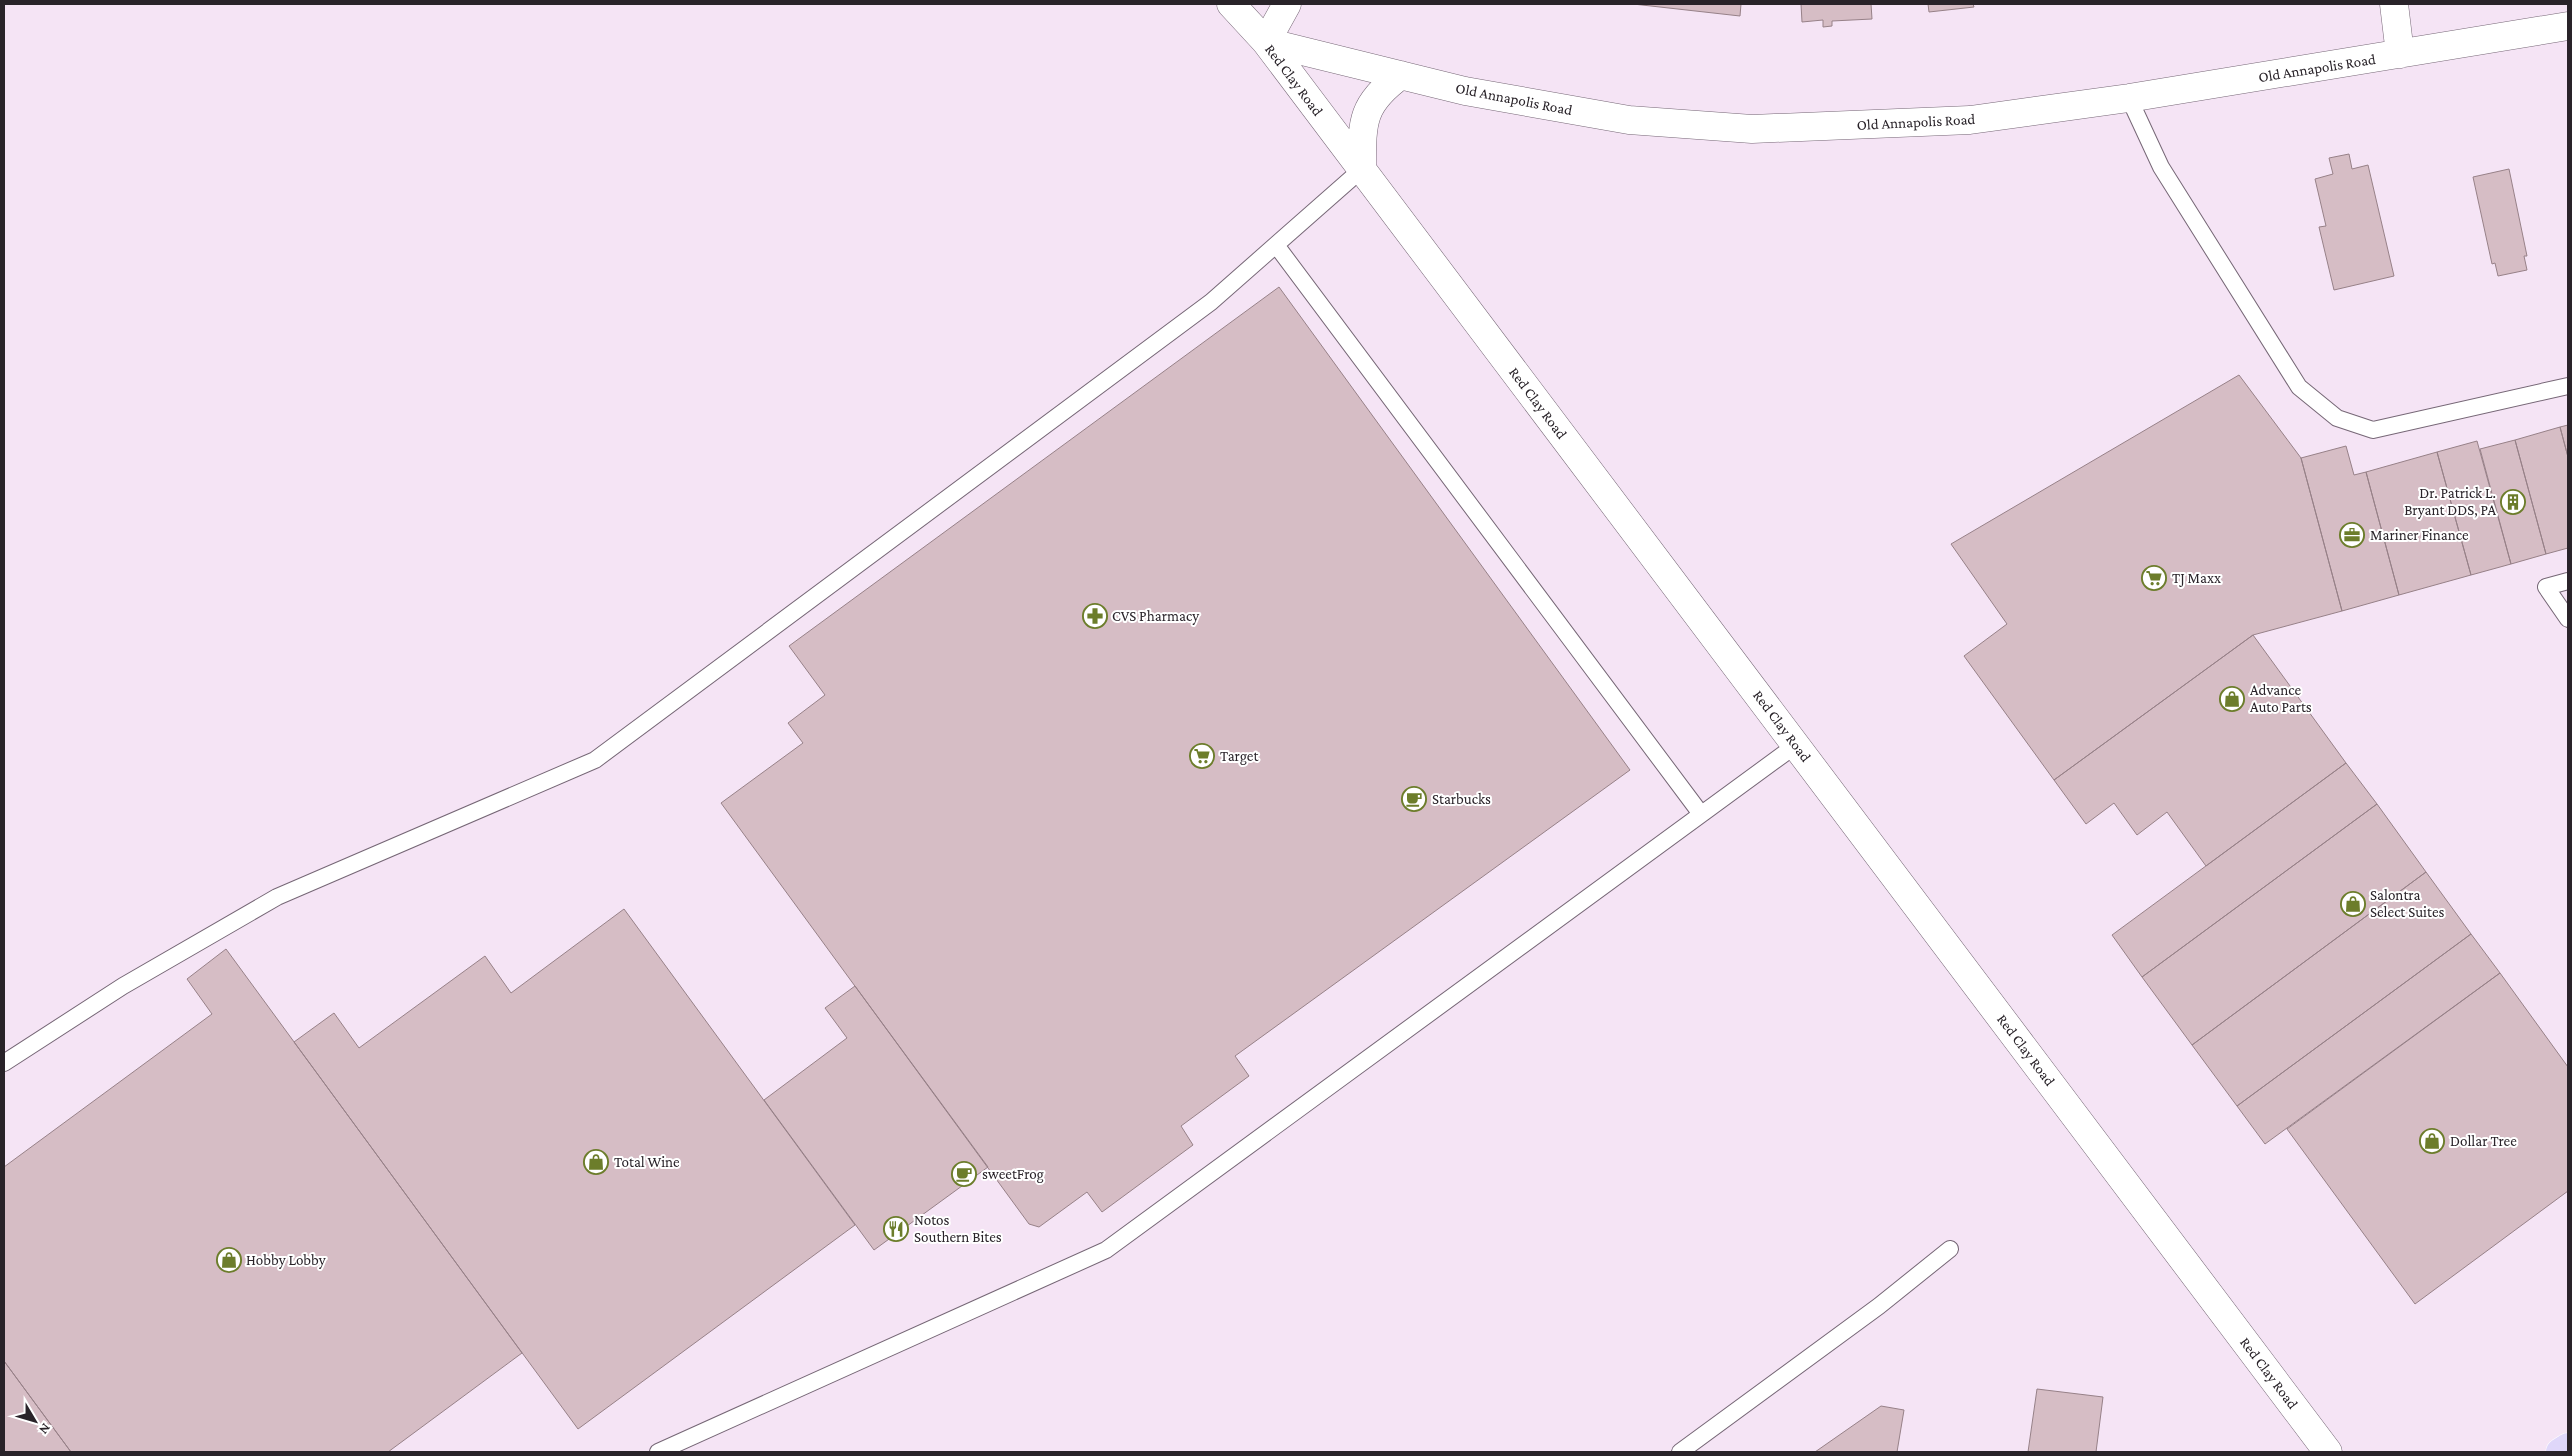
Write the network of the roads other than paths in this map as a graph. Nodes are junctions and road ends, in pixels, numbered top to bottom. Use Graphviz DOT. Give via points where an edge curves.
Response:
graph roads {
  1 [pos="1231,4"];
  2 [pos="1287,4"];
  3 [pos="2394,4"];
  4 [pos="2568,26"];
  5 [pos="1266,42"];
  6 [pos="2400,54"];
  7 [pos="1401,75"];
  8 [pos="2129,98"];
  9 [pos="1362,169"];
  10 [pos="1276,244"];
  11 [pos="2568,386"];
  12 [pos="2568,582"];
  13 [pos="2568,619"];
  14 [pos="1796,745"];
  15 [pos="1702,814"];
  16 [pos="4,1063"];
  17 [pos="1950,1249"];
  18 [pos="2568,1447"];
  19 [pos="658,1452"];
  20 [pos="1680,1452"];
  21 [pos="2328,1452"];
  22 [pos="2560,1452"];
  1 -- 5 [label="street, Red Clay Road"];
  2 -- 5 [label="street"];
  3 -- 6 [label="street"];
  4 -- 6 [label="street, Old Annapolis Road"];
  5 -- 7 [label="street, Old Annapolis Road"];
  5 -- 9 [label="street, Red Clay Road"];
  6 -- 8 [label="street, Old Annapolis Road"];
  7 -- 8 [label="street, Old Annapolis Road" via="1465,91 1629,120 1752,129 1970,120"];
  7 -- 9 [label="street" via="1376,94 1366,112"];
  8 -- 11 [label="lane" via="2161,167 2299,387 2337,418 2373,430"];
  9 -- 10 [label="lane"];
  9 -- 14 [label="street, Red Clay Road"];
  10 -- 15 [label="lane"];
  10 -- 16 [label="lane" via="1211,302 595,760 277,897 123,986"];
  12 -- 13 [label="lane" via="2546,587"];
  14 -- 15 [label="lane"];
  14 -- 21 [label="street, Red Clay Road"];
  15 -- 19 [label="lane" via="1106,1250"];
  17 -- 20 [label="lane" via="1879,1306"];
  18 -- 22 [label="main road"];
}
